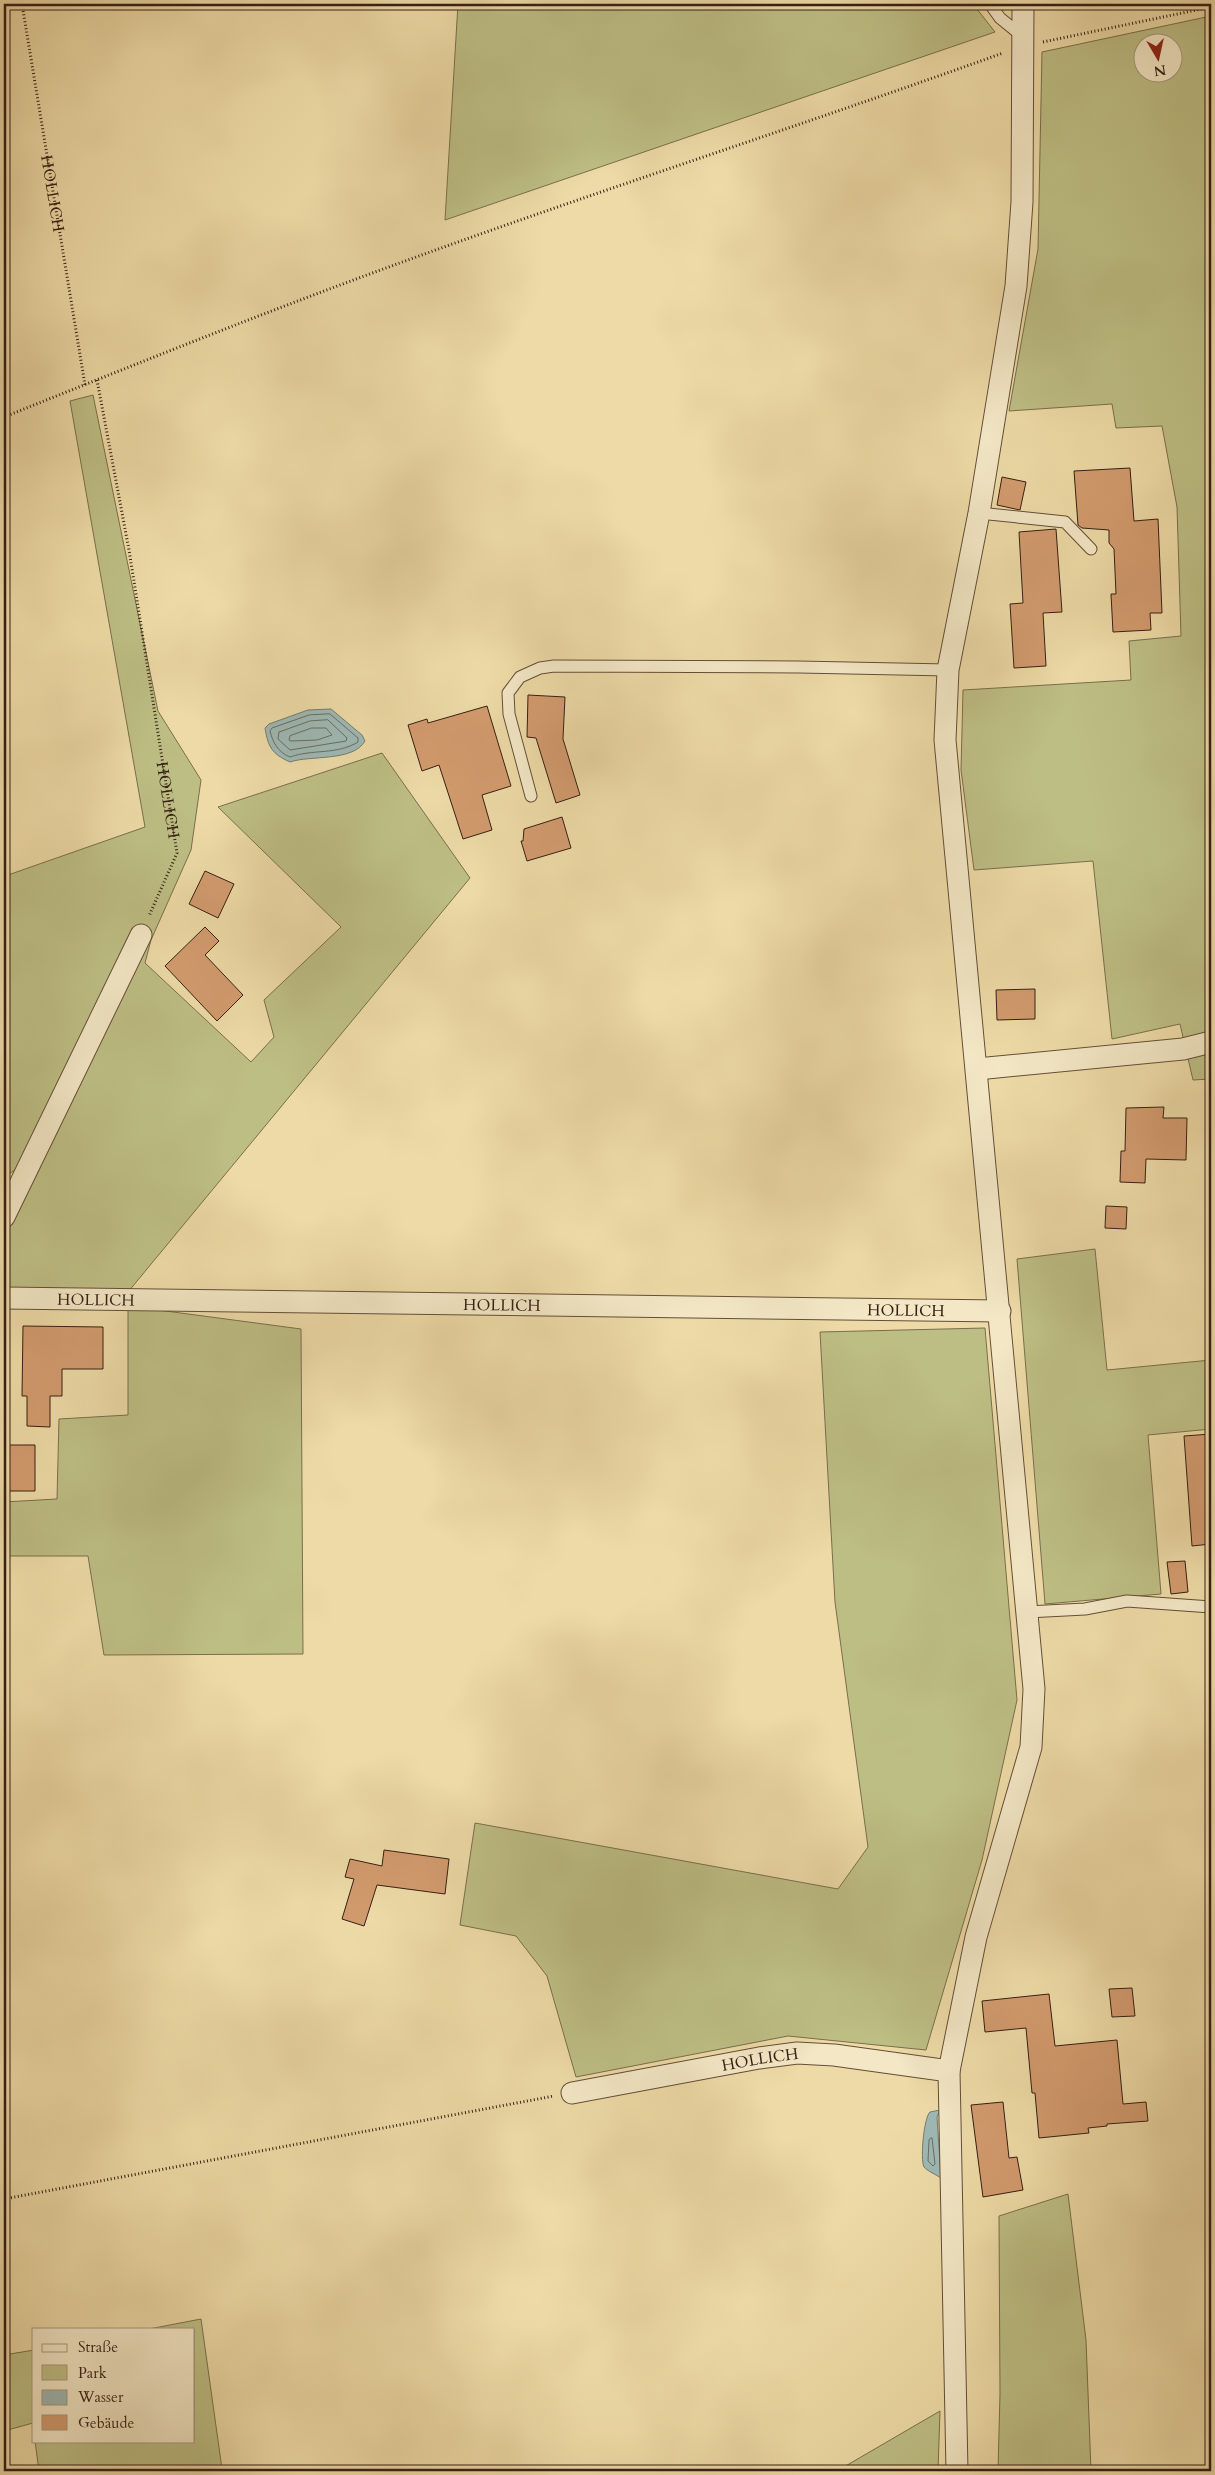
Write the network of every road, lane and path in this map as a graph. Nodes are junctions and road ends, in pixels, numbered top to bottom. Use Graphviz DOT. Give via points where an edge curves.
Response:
graph roads {
  1 [pos="22,4"];
  2 [pos="990,4"];
  3 [pos="1023,4"];
  4 [pos="1211,7"];
  5 [pos="1022,40"];
  6 [pos="96,380"];
  7 [pos="85,384"];
  8 [pos="4,417"];
  9 [pos="979,513"];
  10 [pos="1091,549"];
  11 [pos="948,670"];
  12 [pos="531,796"];
  13 [pos="141,935"];
  14 [pos="1211,1042"];
  15 [pos="977,1069"];
  16 [pos="4,1217"];
  17 [pos="4,1298"];
  18 [pos="1000,1311"];
  19 [pos="1211,1607"];
  20 [pos="1027,1612"];
  21 [pos="949,2071"];
  22 [pos="572,2093"];
  23 [pos="4,2199"];
  24 [pos="957,2471"];
  1 -- 7 [label="path, HOLLICH"];
  2 -- 5 [label="lane"];
  3 -- 5 [label="street"];
  4 -- 5 [label="path"];
  5 -- 6 [label="path" via="828,116 680,164 366,275"];
  5 -- 9 [label="street" via="1022,202 1016,286"];
  6 -- 7 [label="path"];
  6 -- 13 [label="path, HOLLICH" via="129,550 177,853"];
  7 -- 8 [label="path"];
  9 -- 10 [label="lane" via="1065,522"];
  9 -- 11 [label="street"];
  11 -- 12 [label="lane" via="654,666 540,668 520,677 508,693 509,714"];
  11 -- 15 [label="street" via="944,740"];
  13 -- 16 [label="street"];
  14 -- 15 [label="street" via="1184,1049"];
  15 -- 18 [label="street"];
  17 -- 18 [label="street, HOLLICH"];
  18 -- 20 [label="street"];
  19 -- 20 [label="lane" via="1127,1601 1085,1609"];
  20 -- 21 [label="street" via="1034,1689 1031,1747 976,1937"];
  21 -- 22 [label="street, HOLLICH" via="834,2055 797,2054 759,2058"];
  21 -- 24 [label="street"];
  22 -- 23 [label="path"];
}
